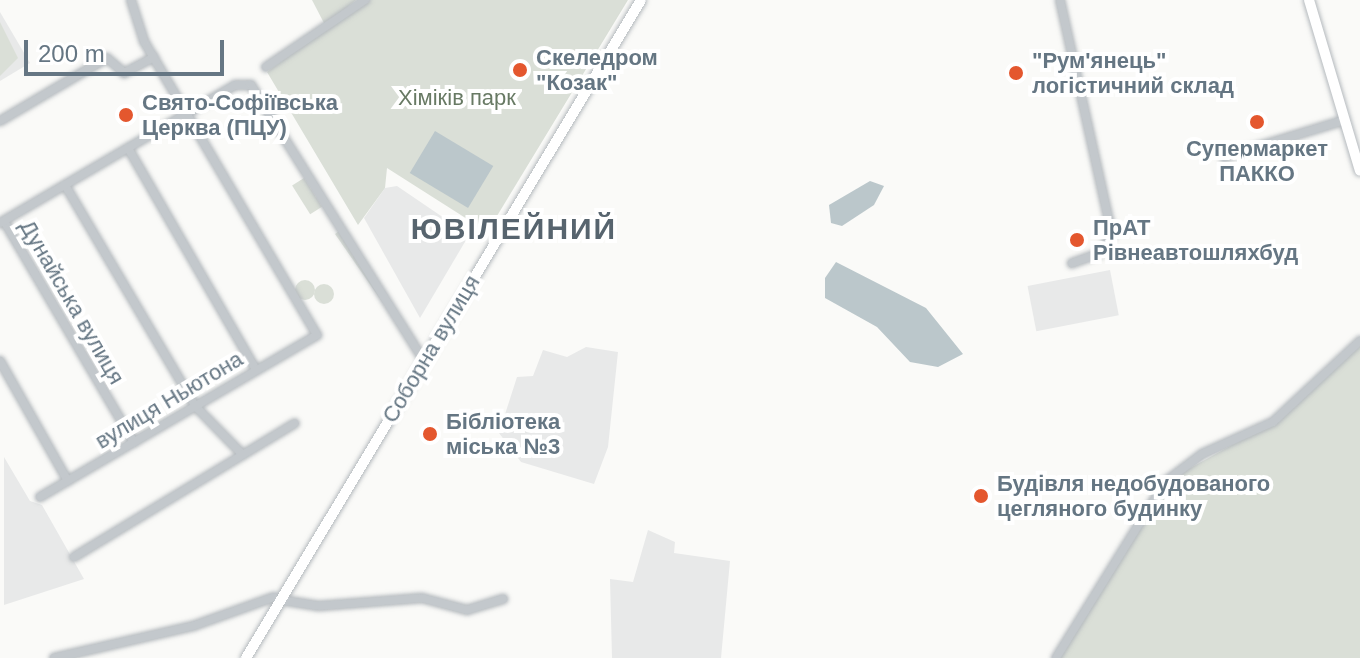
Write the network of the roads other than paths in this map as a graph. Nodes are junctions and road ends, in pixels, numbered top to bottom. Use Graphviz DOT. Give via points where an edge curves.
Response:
graph roads {
  1 [pos="131,0"];
  2 [pos="365,0"];
  3 [pos="641,0"];
  4 [pos="1060,0"];
  5 [pos="1309,0"];
  6 [pos="154,57"];
  7 [pos="266,67"];
  8 [pos="188,113"];
  9 [pos="1345,120"];
  10 [pos="0,121"];
  11 [pos="128,148"];
  12 [pos="1224,157"];
  13 [pos="1360,171"];
  14 [pos="65,185"];
  15 [pos="2,222"];
  16 [pos="1072,263"];
  17 [pos="1360,341"];
  18 [pos="0,361"];
  19 [pos="424,361"];
  20 [pos="256,370"];
  21 [pos="196,407"];
  22 [pos="295,423"];
  23 [pos="134,443"];
  24 [pos="243,455"];
  25 [pos="68,481"];
  26 [pos="40,497"];
  27 [pos="74,557"];
  28 [pos="278,598"];
  29 [pos="503,599"];
  30 [pos="54,658"];
  31 [pos="246,658"];
  32 [pos="1056,658"];
  1 -- 6 [label="street"];
  2 -- 7 [label="street"];
  3 -- 19 [label="main road, Соборна вулиця"];
  4 -- 16 [label="street" via="1112,235 1100,253"];
  5 -- 9 [label="main road"];
  6 -- 8 [label="street"];
  6 -- 10 [label="street" via="124,73 107,58"];
  8 -- 11 [label="street"];
  8 -- 19 [label="street" via="235,85 251,85"];
  8 -- 20 [label="street, вулиця Ньютона" via="317,335"];
  9 -- 12 [label="street"];
  9 -- 13 [label="main road"];
  11 -- 14 [label="street"];
  11 -- 20 [label="street"];
  14 -- 15 [label="street"];
  14 -- 21 [label="street"];
  15 -- 23 [label="street, Дунайська вулиця"];
  17 -- 32 [label="street" via="1273,422 1202,454 1165,482"];
  18 -- 25 [label="street"];
  19 -- 28 [label="main road, Соборна вулиця"];
  20 -- 21 [label="street, вулиця Ньютона"];
  21 -- 23 [label="street, вулиця Ньютона"];
  21 -- 24 [label="street"];
  22 -- 24 [label="street"];
  23 -- 25 [label="street, вулиця Ньютона"];
  24 -- 27 [label="street"];
  25 -- 26 [label="street, вулиця Ньютона"];
  28 -- 29 [label="street" via="319,606 422,598 467,610"];
  28 -- 30 [label="street" via="193,626"];
  28 -- 31 [label="main road, Соборна вулиця"];
}
